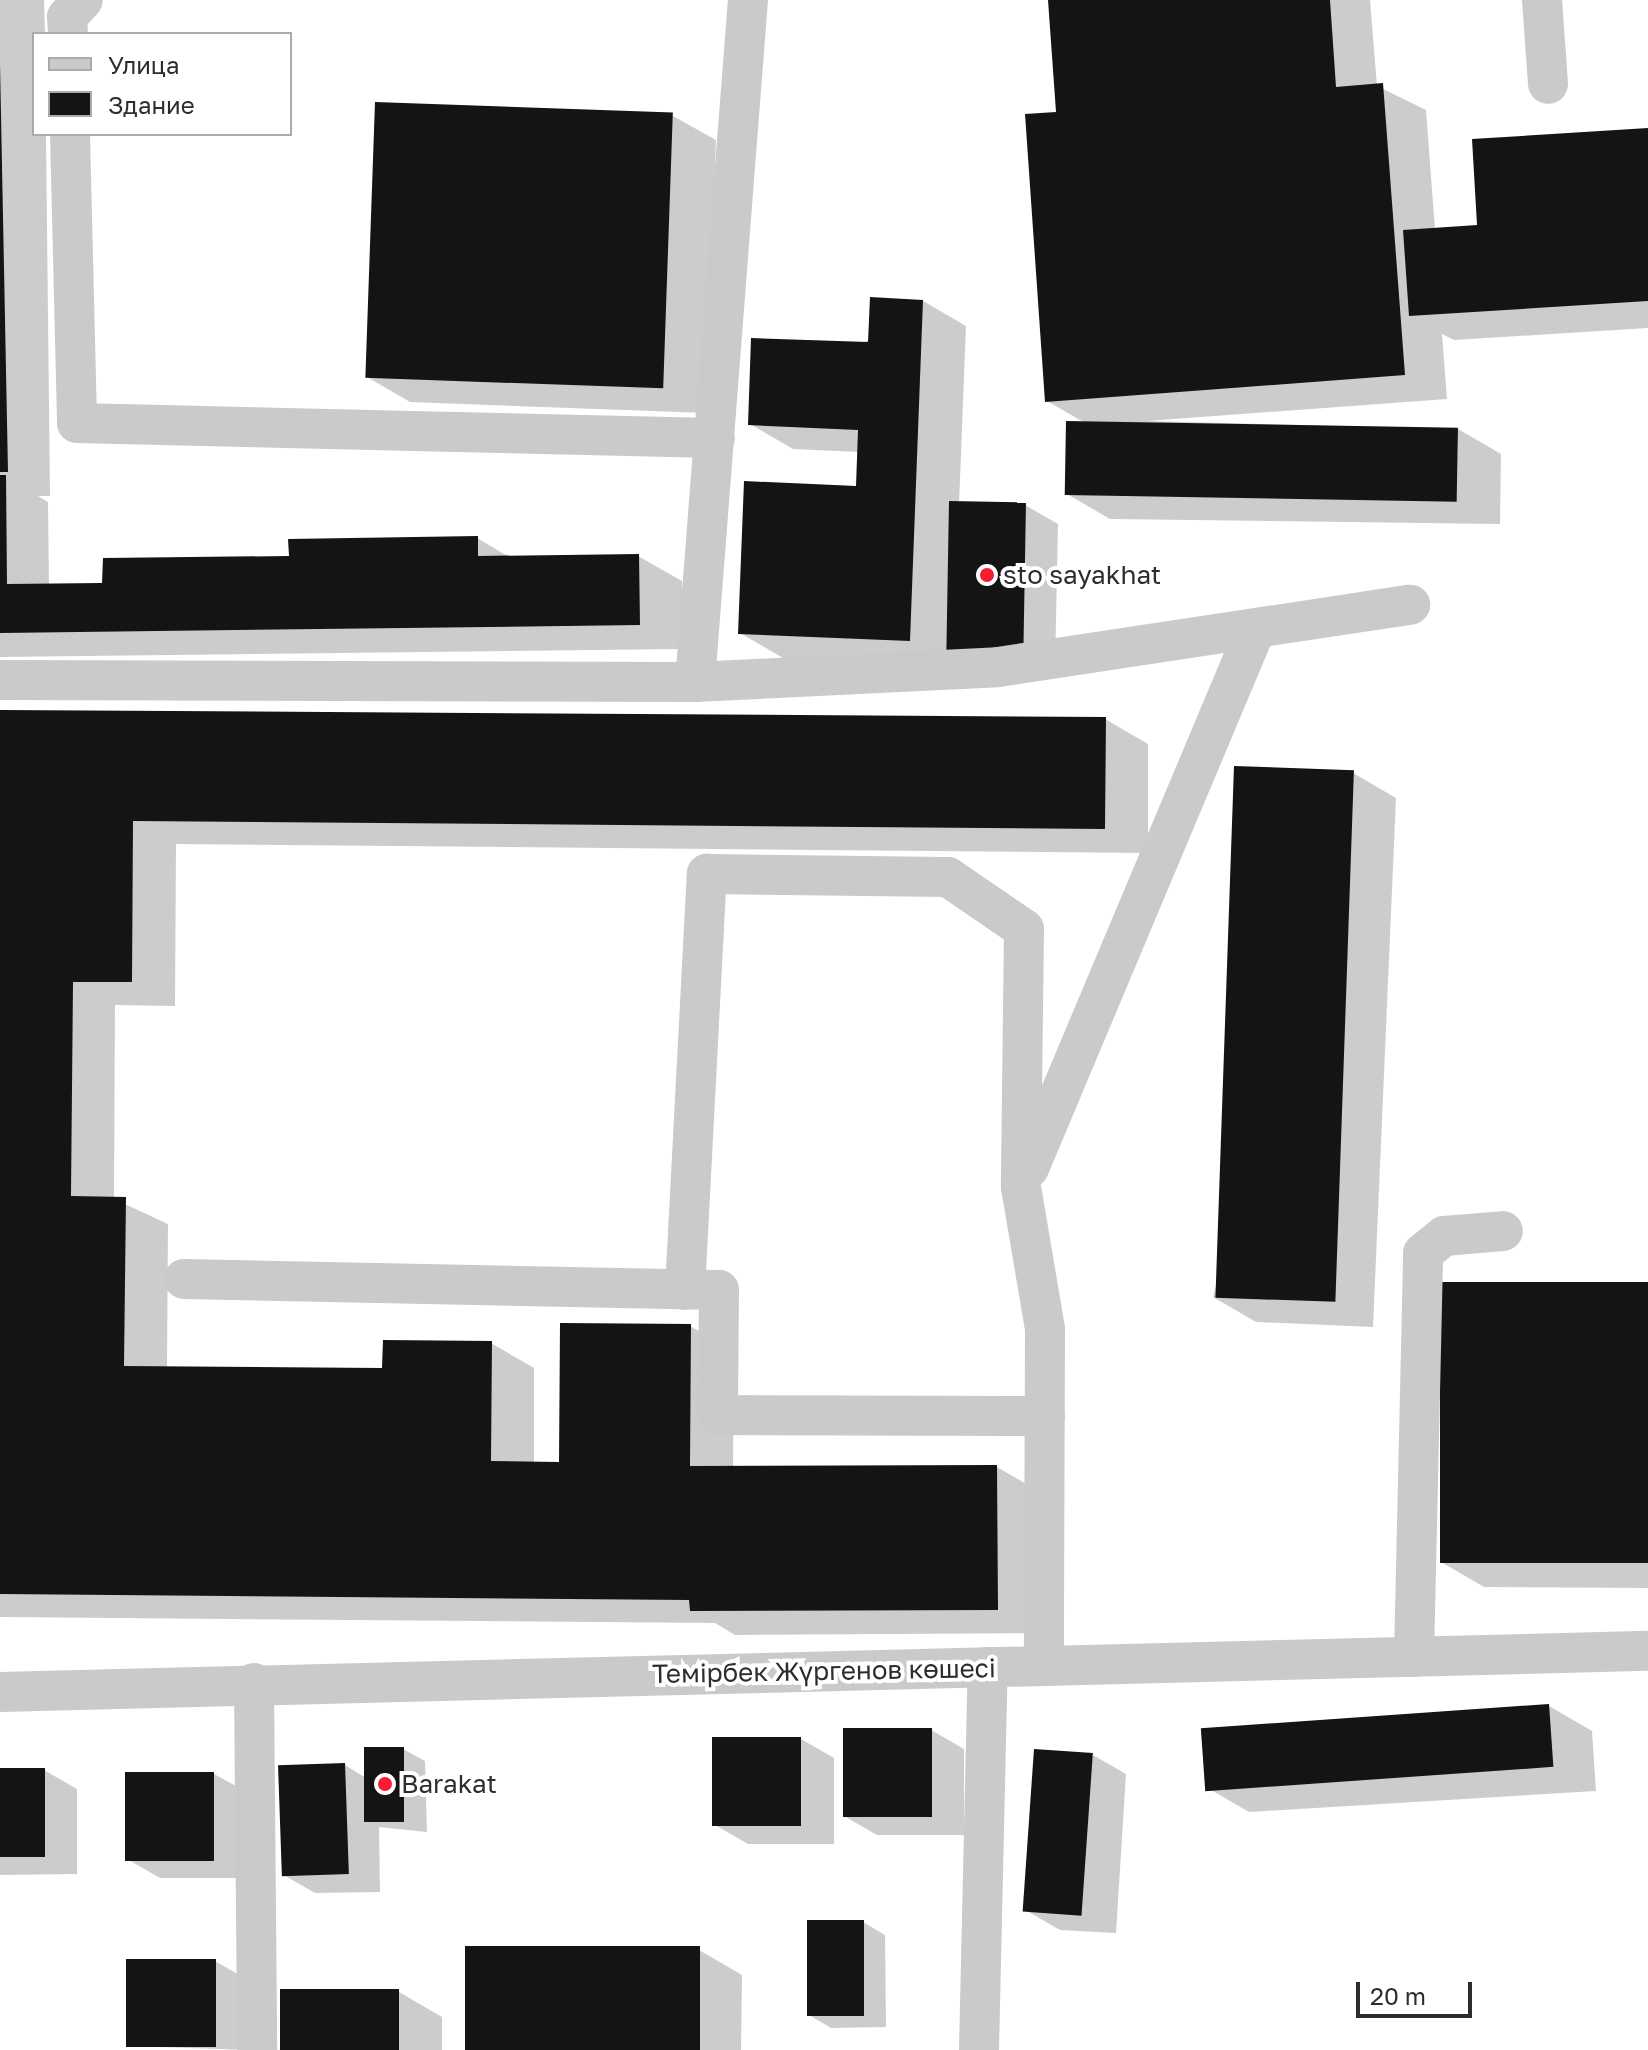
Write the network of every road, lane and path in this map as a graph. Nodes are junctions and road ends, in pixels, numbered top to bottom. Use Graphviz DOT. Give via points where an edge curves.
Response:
graph roads {
  1 [pos="83,0"];
  2 [pos="748,0"];
  3 [pos="1542,0"];
  4 [pos="68,32"];
  5 [pos="1548,84"];
  6 [pos="70,136"];
  7 [pos="715,438"];
  8 [pos="1410,605"];
  9 [pos="1254,633"];
  10 [pos="0,680"];
  11 [pos="695,682"];
  12 [pos="1021,1187"];
  13 [pos="1503,1231"];
  14 [pos="184,1279"];
  15 [pos="685,1290"];
  16 [pos="1045,1416"];
  17 [pos="1648,1651"];
  18 [pos="1414,1657"];
  19 [pos="1044,1666"];
  20 [pos="988,1667"];
  21 [pos="254,1683"];
  22 [pos="0,1692"];
  23 [pos="257,2050"];
  24 [pos="979,2050"];
  1 -- 4 [label="street" via="67,17"];
  2 -- 7 [label="street"];
  3 -- 5 [label="street"];
  6 -- 7 [label="street" via="77,423"];
  7 -- 11 [label="street"];
  8 -- 9 [label="street"];
  9 -- 11 [label="street" via="998,667"];
  9 -- 12 [label="street"];
  10 -- 11 [label="street"];
  12 -- 15 [label="street" via="1024,929 948,877 707,874"];
  12 -- 16 [label="street" via="1045,1329"];
  13 -- 18 [label="street" via="1444,1236 1423,1253"];
  14 -- 15 [label="street"];
  15 -- 16 [label="street" via="719,1290 718,1415"];
  16 -- 19 [label="street"];
  17 -- 18 [label="street, Темірбек Жүргенов көшесі"];
  18 -- 19 [label="street, Темірбек Жүргенов көшесі"];
  19 -- 20 [label="street, Темірбек Жүргенов көшесі"];
  20 -- 21 [label="street, Темірбек Жүргенов көшесі"];
  20 -- 24 [label="street"];
  21 -- 22 [label="street, Темірбек Жүргенов көшесі"];
  21 -- 23 [label="street"];
}
